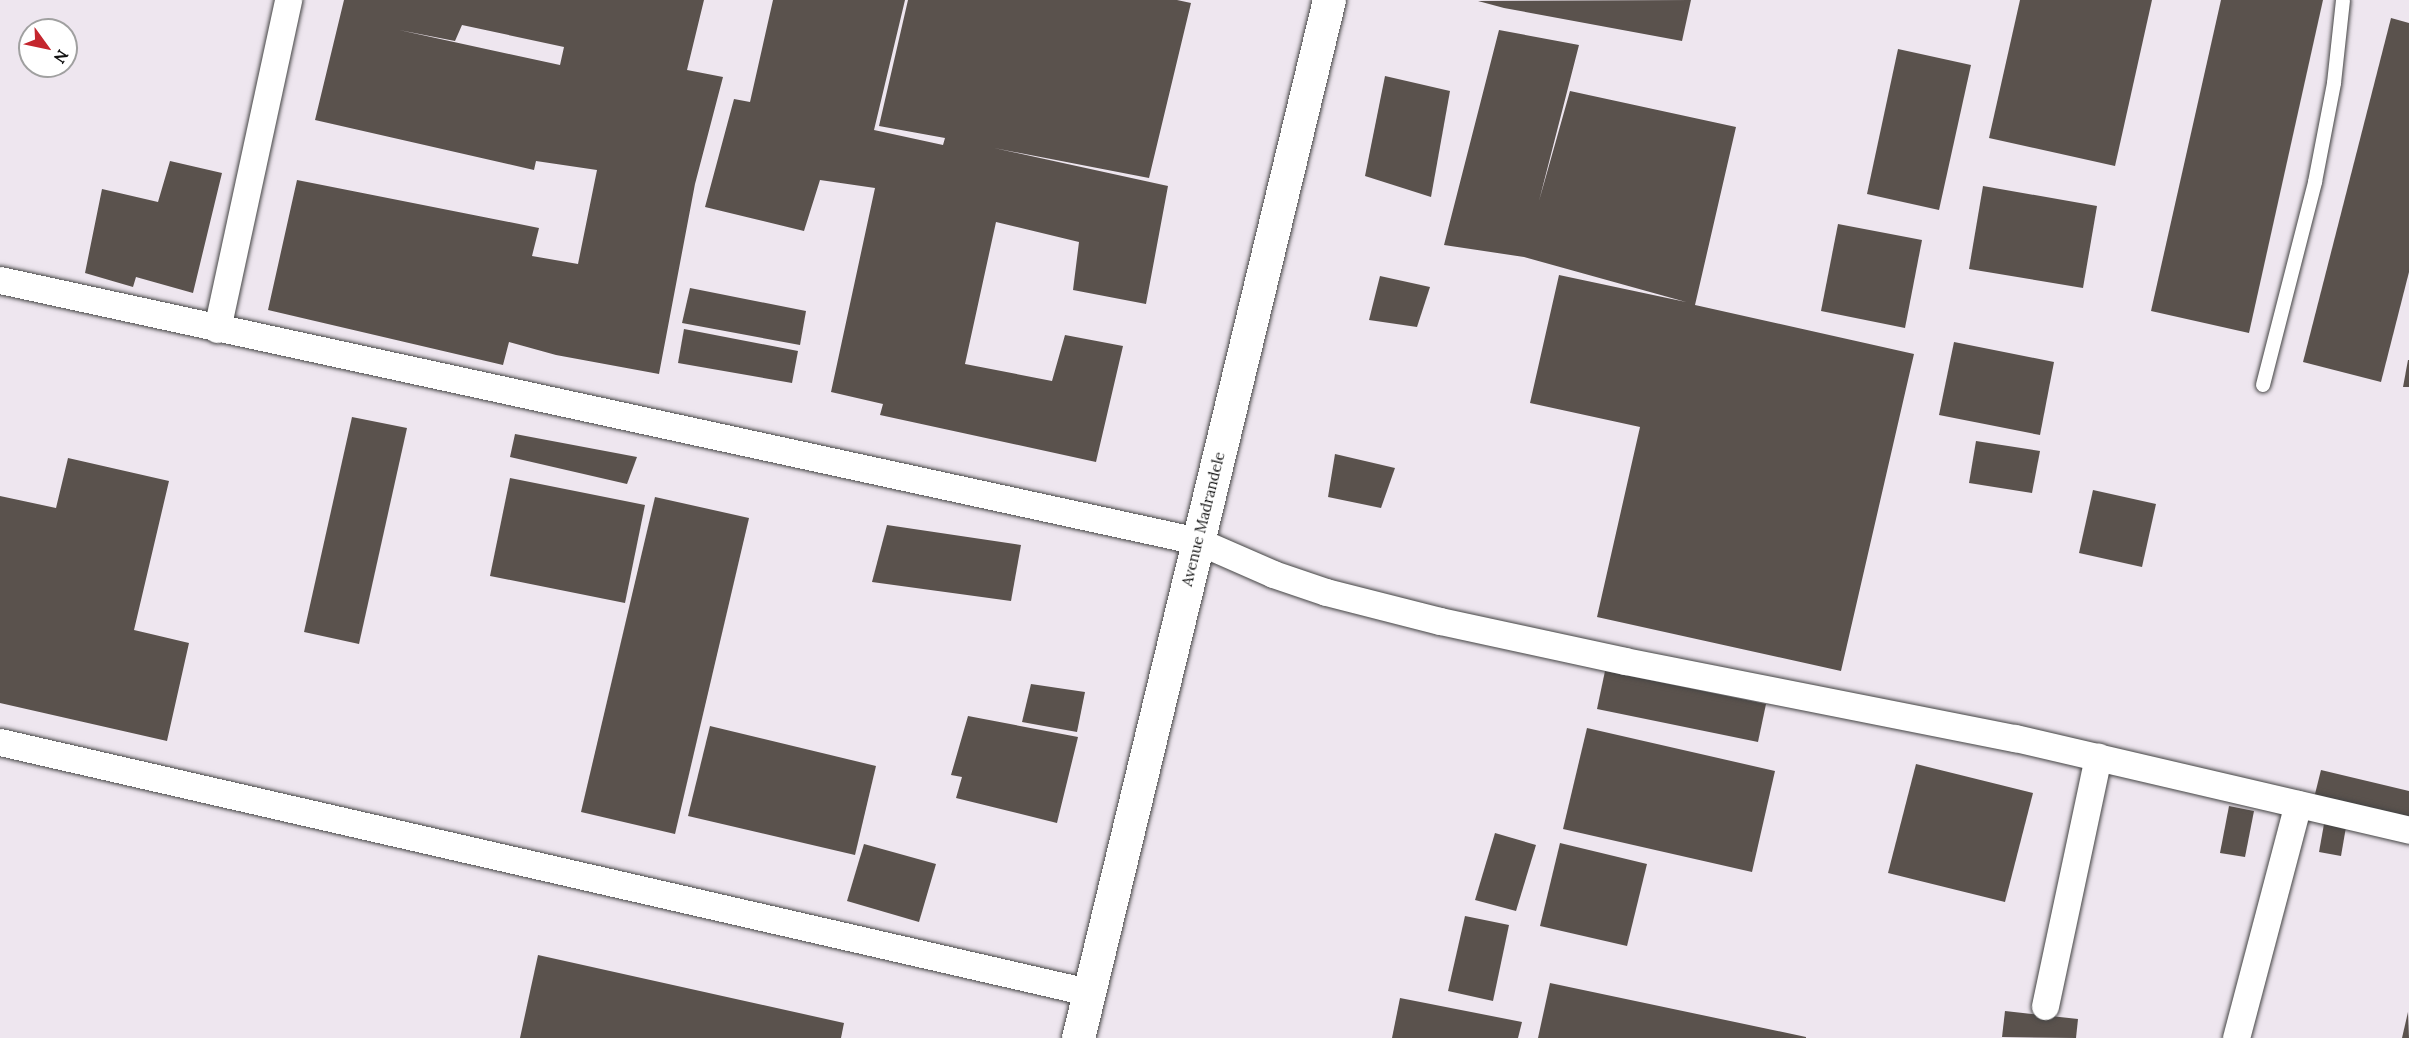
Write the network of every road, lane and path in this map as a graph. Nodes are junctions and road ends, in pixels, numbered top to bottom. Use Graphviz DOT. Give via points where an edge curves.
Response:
graph roads {
  1 [pos="288,0"];
  2 [pos="1329,0"];
  3 [pos="2343,0"];
  4 [pos="0,280"];
  5 [pos="217,329"];
  6 [pos="2263,384"];
  7 [pos="1197,542"];
  8 [pos="0,742"];
  9 [pos="2098,757"];
  10 [pos="2298,804"];
  11 [pos="2409,830"];
  12 [pos="1088,992"];
  13 [pos="2045,1006"];
  14 [pos="1078,1038"];
  15 [pos="2236,1038"];
  1 -- 5 [label="street"];
  2 -- 7 [label="street, Avenue Madrandele"];
  3 -- 6 [label="lane" via="2334,83 2315,182"];
  4 -- 5 [label="street"];
  5 -- 7 [label="street"];
  7 -- 9 [label="street" via="1326,592 1440,621"];
  7 -- 12 [label="street, Avenue Madrandele"];
  8 -- 12 [label="street"];
  9 -- 10 [label="street"];
  9 -- 13 [label="street"];
  10 -- 11 [label="street"];
  10 -- 15 [label="street"];
  12 -- 14 [label="street, Avenue Madrandele"];
}
